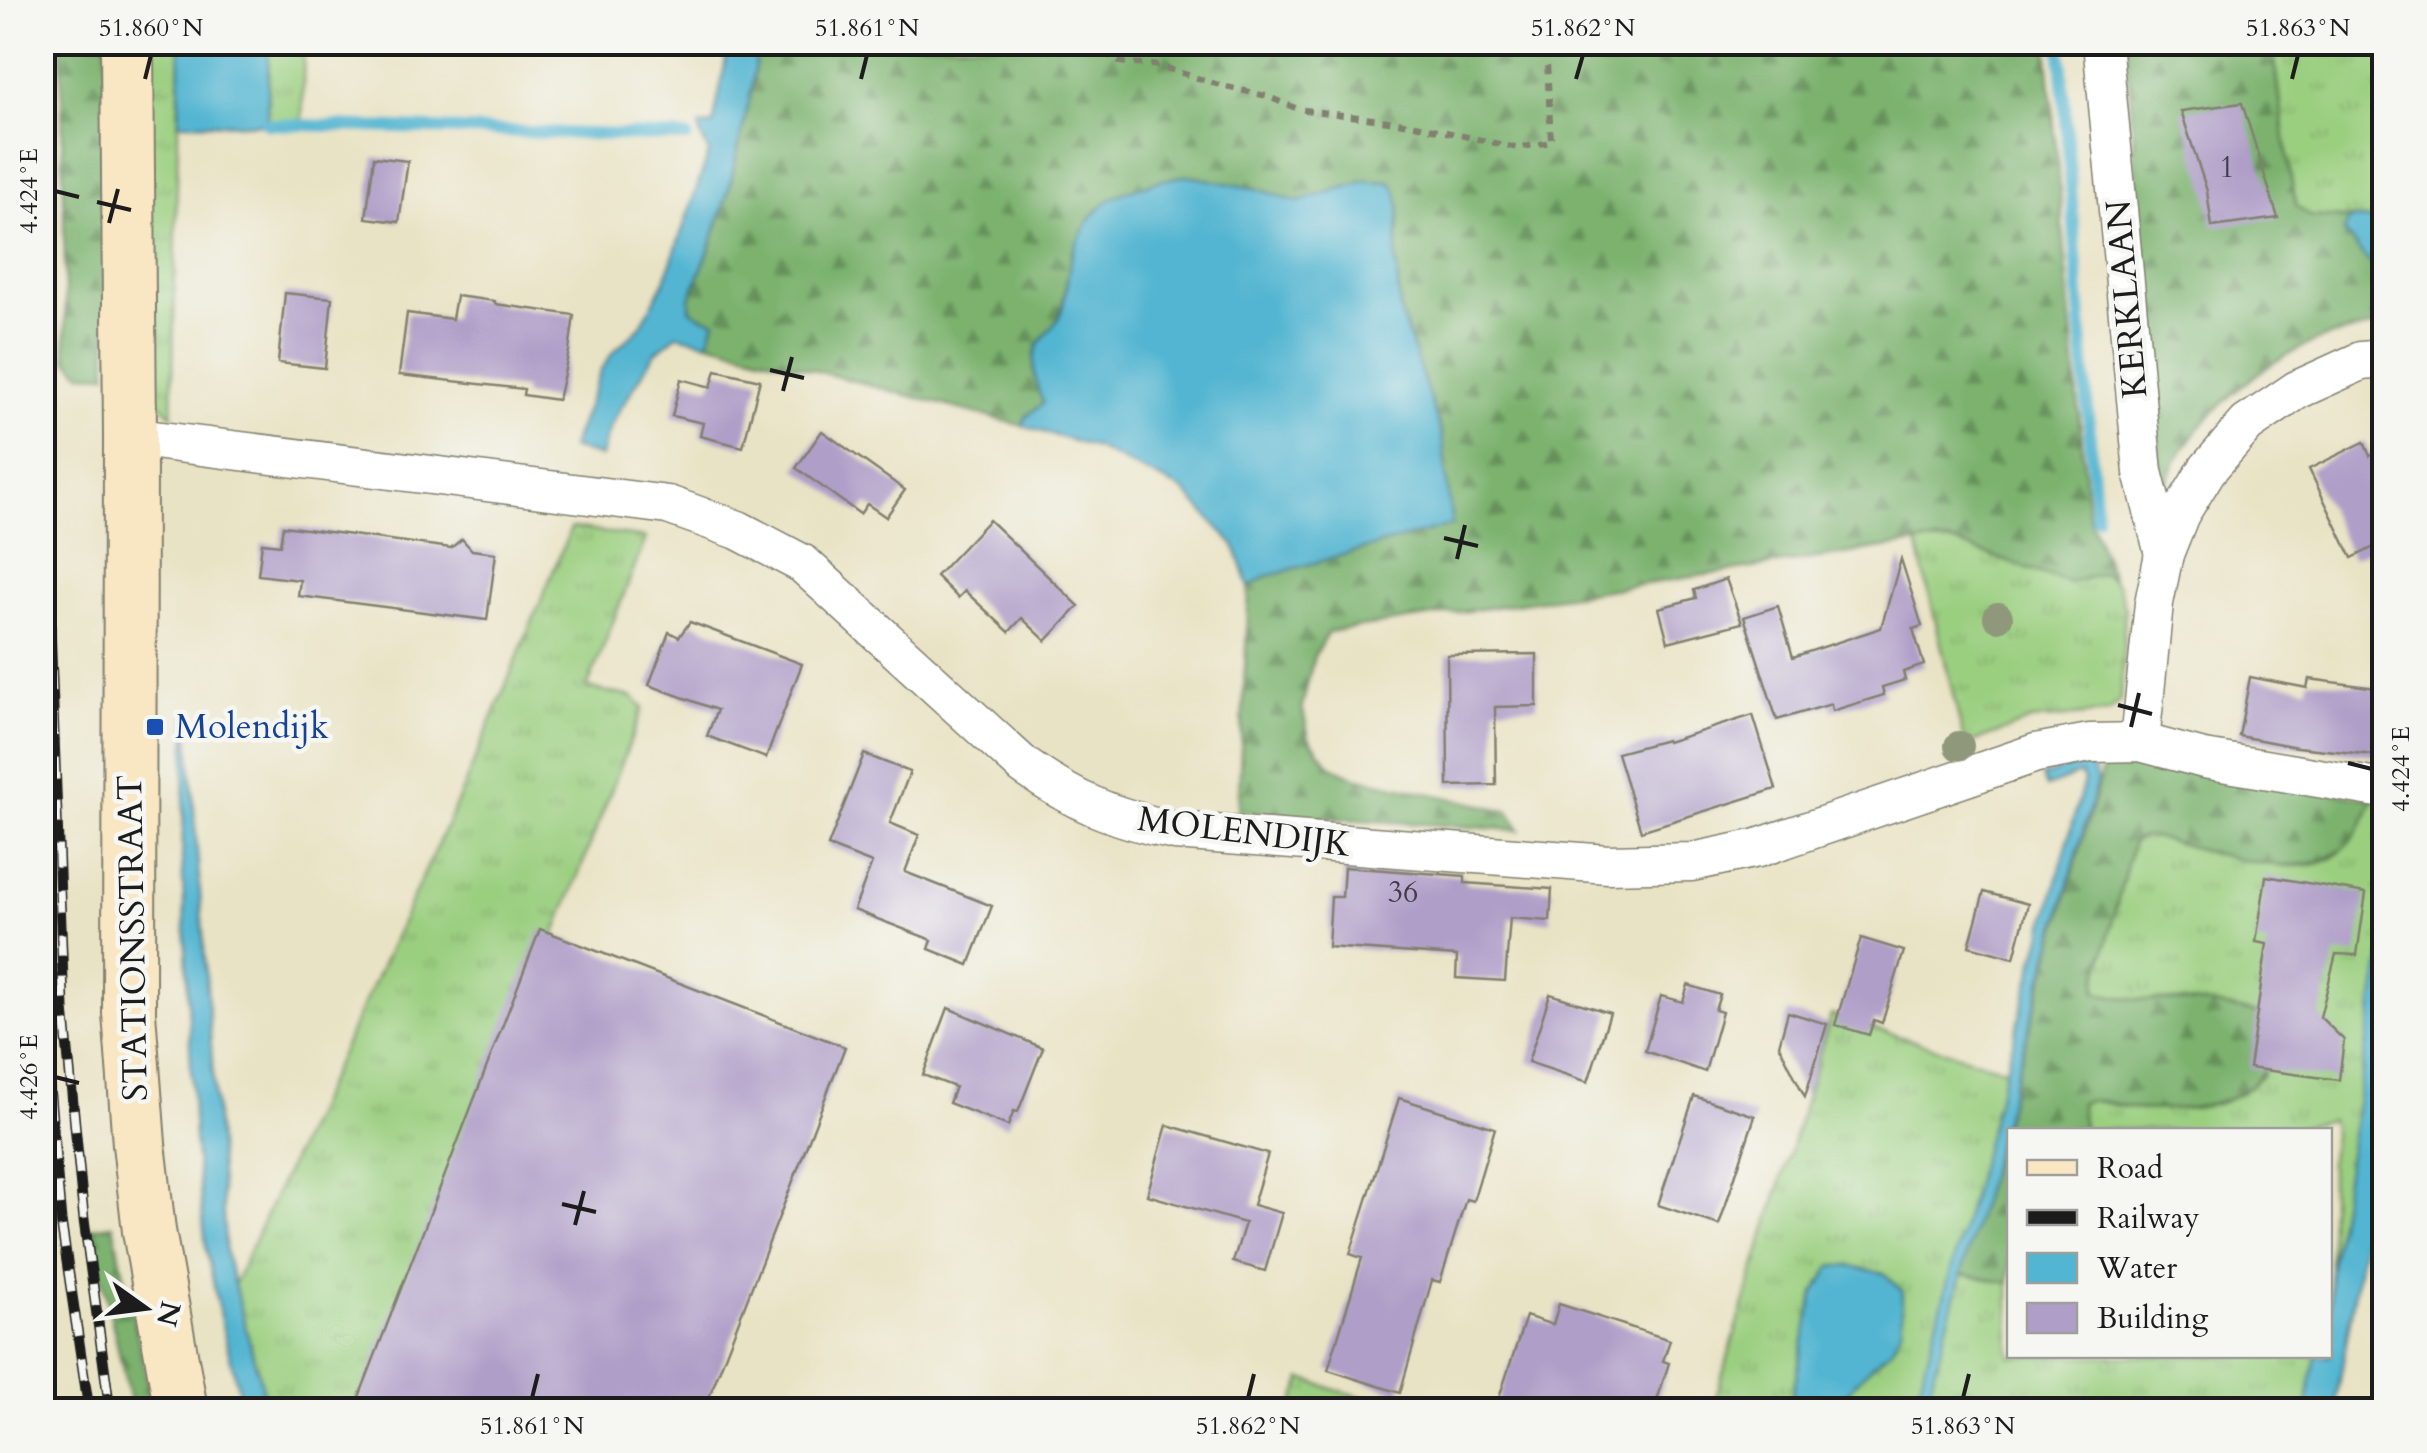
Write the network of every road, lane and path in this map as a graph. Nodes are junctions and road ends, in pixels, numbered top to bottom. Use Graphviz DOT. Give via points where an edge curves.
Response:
graph roads {
  1 [pos="127,42"];
  2 [pos="1096,42"];
  3 [pos="1546,42"];
  4 [pos="2102,42"];
  5 [pos="2384,359"];
  6 [pos="130,438"];
  7 [pos="2164,554"];
  8 [pos="2140,742"];
  9 [pos="2384,789"];
  10 [pos="181,1410"];
  1 -- 6 [label="street, STATIONSSTRAAT"];
  2 -- 3 [label="path" via="1118,62 1160,66 1298,109 1411,124 1517,148 1551,142"];
  4 -- 7 [label="street, KERKLAAN" via="2144,472"];
  5 -- 7 [label="street" via="2361,361 2297,390 2247,424 2207,470"];
  6 -- 8 [label="street, MOLENDIJK" via="668,505 738,530 803,564 1024,766 1105,812 1175,832 1608,864 1692,862 1758,848 2036,753"];
  6 -- 10 [label="street, STATIONSSTRAAT" via="130,1012 150,1231"];
  7 -- 8 [label="street"];
  8 -- 9 [label="street, MOLENDIJK"];
}
